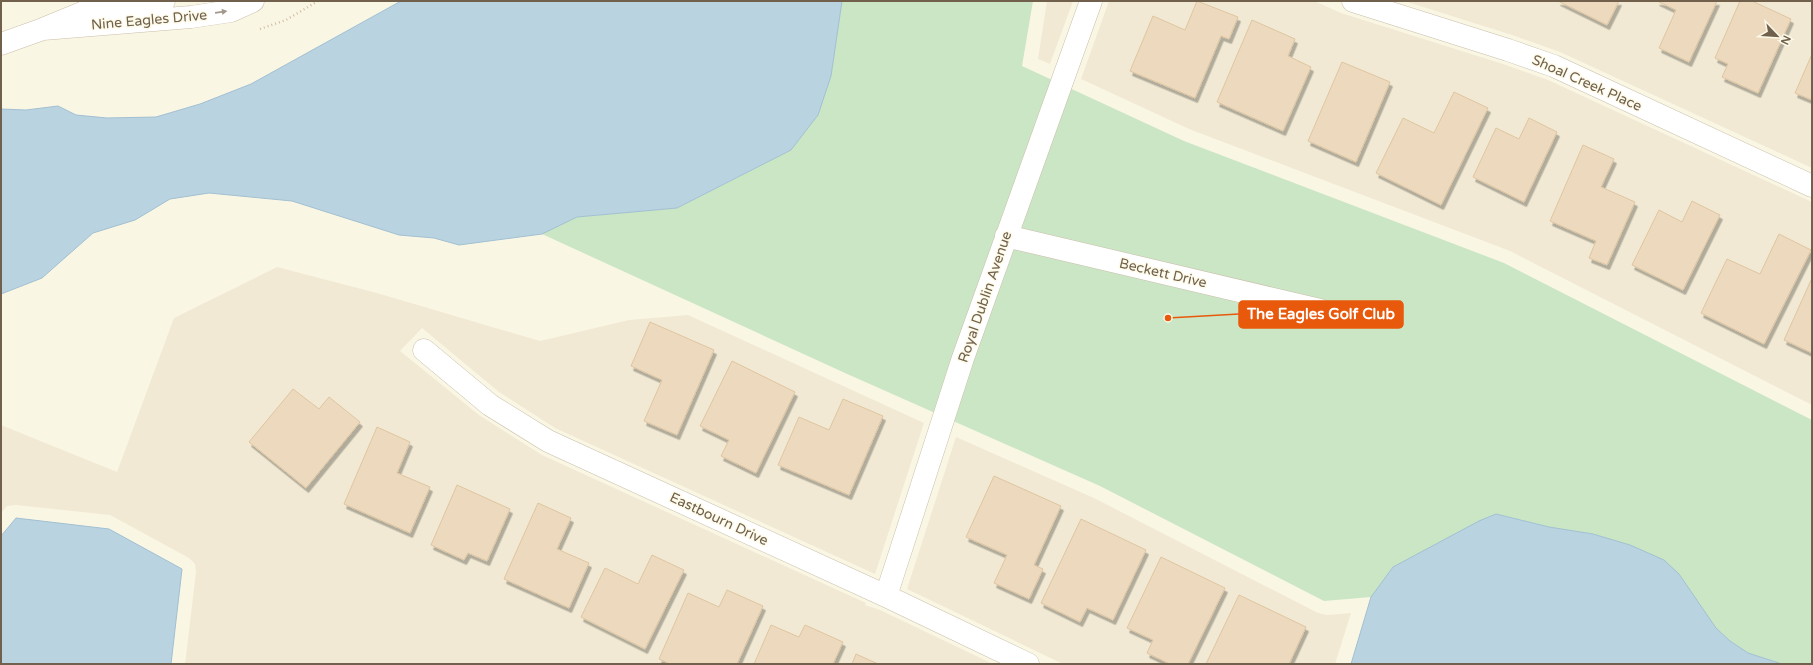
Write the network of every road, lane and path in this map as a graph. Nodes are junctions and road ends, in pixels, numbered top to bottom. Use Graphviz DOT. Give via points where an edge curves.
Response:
graph roads {
  1 [pos="111,1"];
  2 [pos="164,1"];
  3 [pos="252,1"];
  4 [pos="1091,1"];
  5 [pos="1353,1"];
  6 [pos="43,29"];
  7 [pos="1,44"];
  8 [pos="1812,186"];
  9 [pos="1006,236"];
  10 [pos="1320,310"];
  11 [pos="424,350"];
  12 [pos="886,596"];
  13 [pos="1028,664"];
  1 -- 6 [label="street, Nine Eagles Drive"];
  2 -- 6 [label="street, Nine Eagles Drive"];
  6 -- 3 [label="street, Nine Eagles Drive, one-way" via="191,17 231,11"];
  4 -- 9 [label="street, Royal Dublin Avenue"];
  5 -- 8 [label="street, Shoal Creek Place" via="1554,66"];
  6 -- 7 [label="street, Nine Eagles Drive"];
  9 -- 10 [label="street, Beckett Drive"];
  9 -- 12 [label="street, Royal Dublin Avenue" via="963,358"];
  11 -- 12 [label="street, Eastbourn Drive" via="490,404 548,441"];
  12 -- 13 [label="street, Eastbourn Drive"];
}
